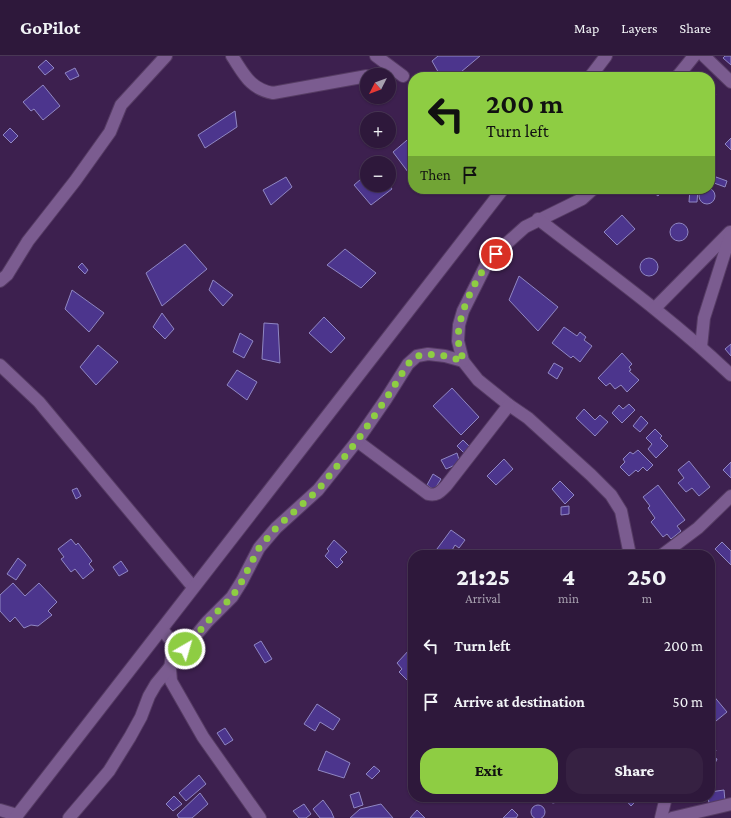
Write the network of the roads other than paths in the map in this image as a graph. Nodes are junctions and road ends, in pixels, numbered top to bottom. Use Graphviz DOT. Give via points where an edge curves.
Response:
graph roads {
  1 [pos="166,56"];
  2 [pos="232,56"];
  3 [pos="376,56"];
  4 [pos="606,56"];
  5 [pos="694,56"];
  6 [pos="704,56"];
  7 [pos="594,72"];
  8 [pos="681,72"];
  9 [pos="360,77"];
  10 [pos="396,77"];
  11 [pos="408,79"];
  12 [pos="731,82"];
  13 [pos="499,194"];
  14 [pos="587,194"];
  15 [pos="538,220"];
  16 [pos="731,232"];
  17 [pos="0,281"];
  18 [pos="655,308"];
  19 [pos="701,347"];
  20 [pos="463,361"];
  21 [pos="0,365"];
  22 [pos="731,375"];
  23 [pos="509,405"];
  24 [pos="357,441"];
  25 [pos="731,496"];
  26 [pos="629,550"];
  27 [pos="669,550"];
  28 [pos="193,587"];
  29 [pos="162,629"];
  30 [pos="170,668"];
  31 [pos="665,802"];
  32 [pos="731,804"];
  33 [pos="0,810"];
  34 [pos="16,817"];
  35 [pos="69,818"];
  36 [pos="260,818"];
  37 [pos="661,818"];
  38 [pos="672,818"];
  1 -- 17 [label="street" via="121,105 110,132 28,241 7,275"];
  2 -- 9 [label="street" via="251,84 273,93"];
  3 -- 11 [label="street"];
  4 -- 7 [label="street"];
  5 -- 8 [label="street"];
  6 -- 12 [label="street"];
  10 -- 11 [label="street"];
  13 -- 28 [label="street"];
  14 -- 15 [label="street"];
  15 -- 18 [label="street"];
  15 -- 20 [label="street" via="525,227 487,263 473,288 460,325 458,341"];
  16 -- 18 [label="street"];
  16 -- 19 [label="street" via="704,318"];
  18 -- 19 [label="street"];
  19 -- 22 [label="street"];
  20 -- 23 [label="street" via="478,380"];
  20 -- 24 [label="street" via="428,354 417,356 399,376"];
  21 -- 28 [label="street" via="39,402"];
  23 -- 24 [label="street" via="446,486 434,495 428,494"];
  23 -- 26 [label="street" via="528,418 611,495 621,511"];
  24 -- 30 [label="street" via="318,490 276,528 259,548 232,597 207,622"];
  25 -- 27 [label="street" via="698,528"];
  28 -- 29 [label="street"];
  29 -- 30 [label="street" via="171,641"];
  29 -- 34 [label="street"];
  30 -- 35 [label="street" via="156,684 138,724 109,771"];
  30 -- 36 [label="street" via="171,682 203,737"];
  31 -- 37 [label="street"];
  32 -- 38 [label="street"];
  33 -- 34 [label="street"];
}
